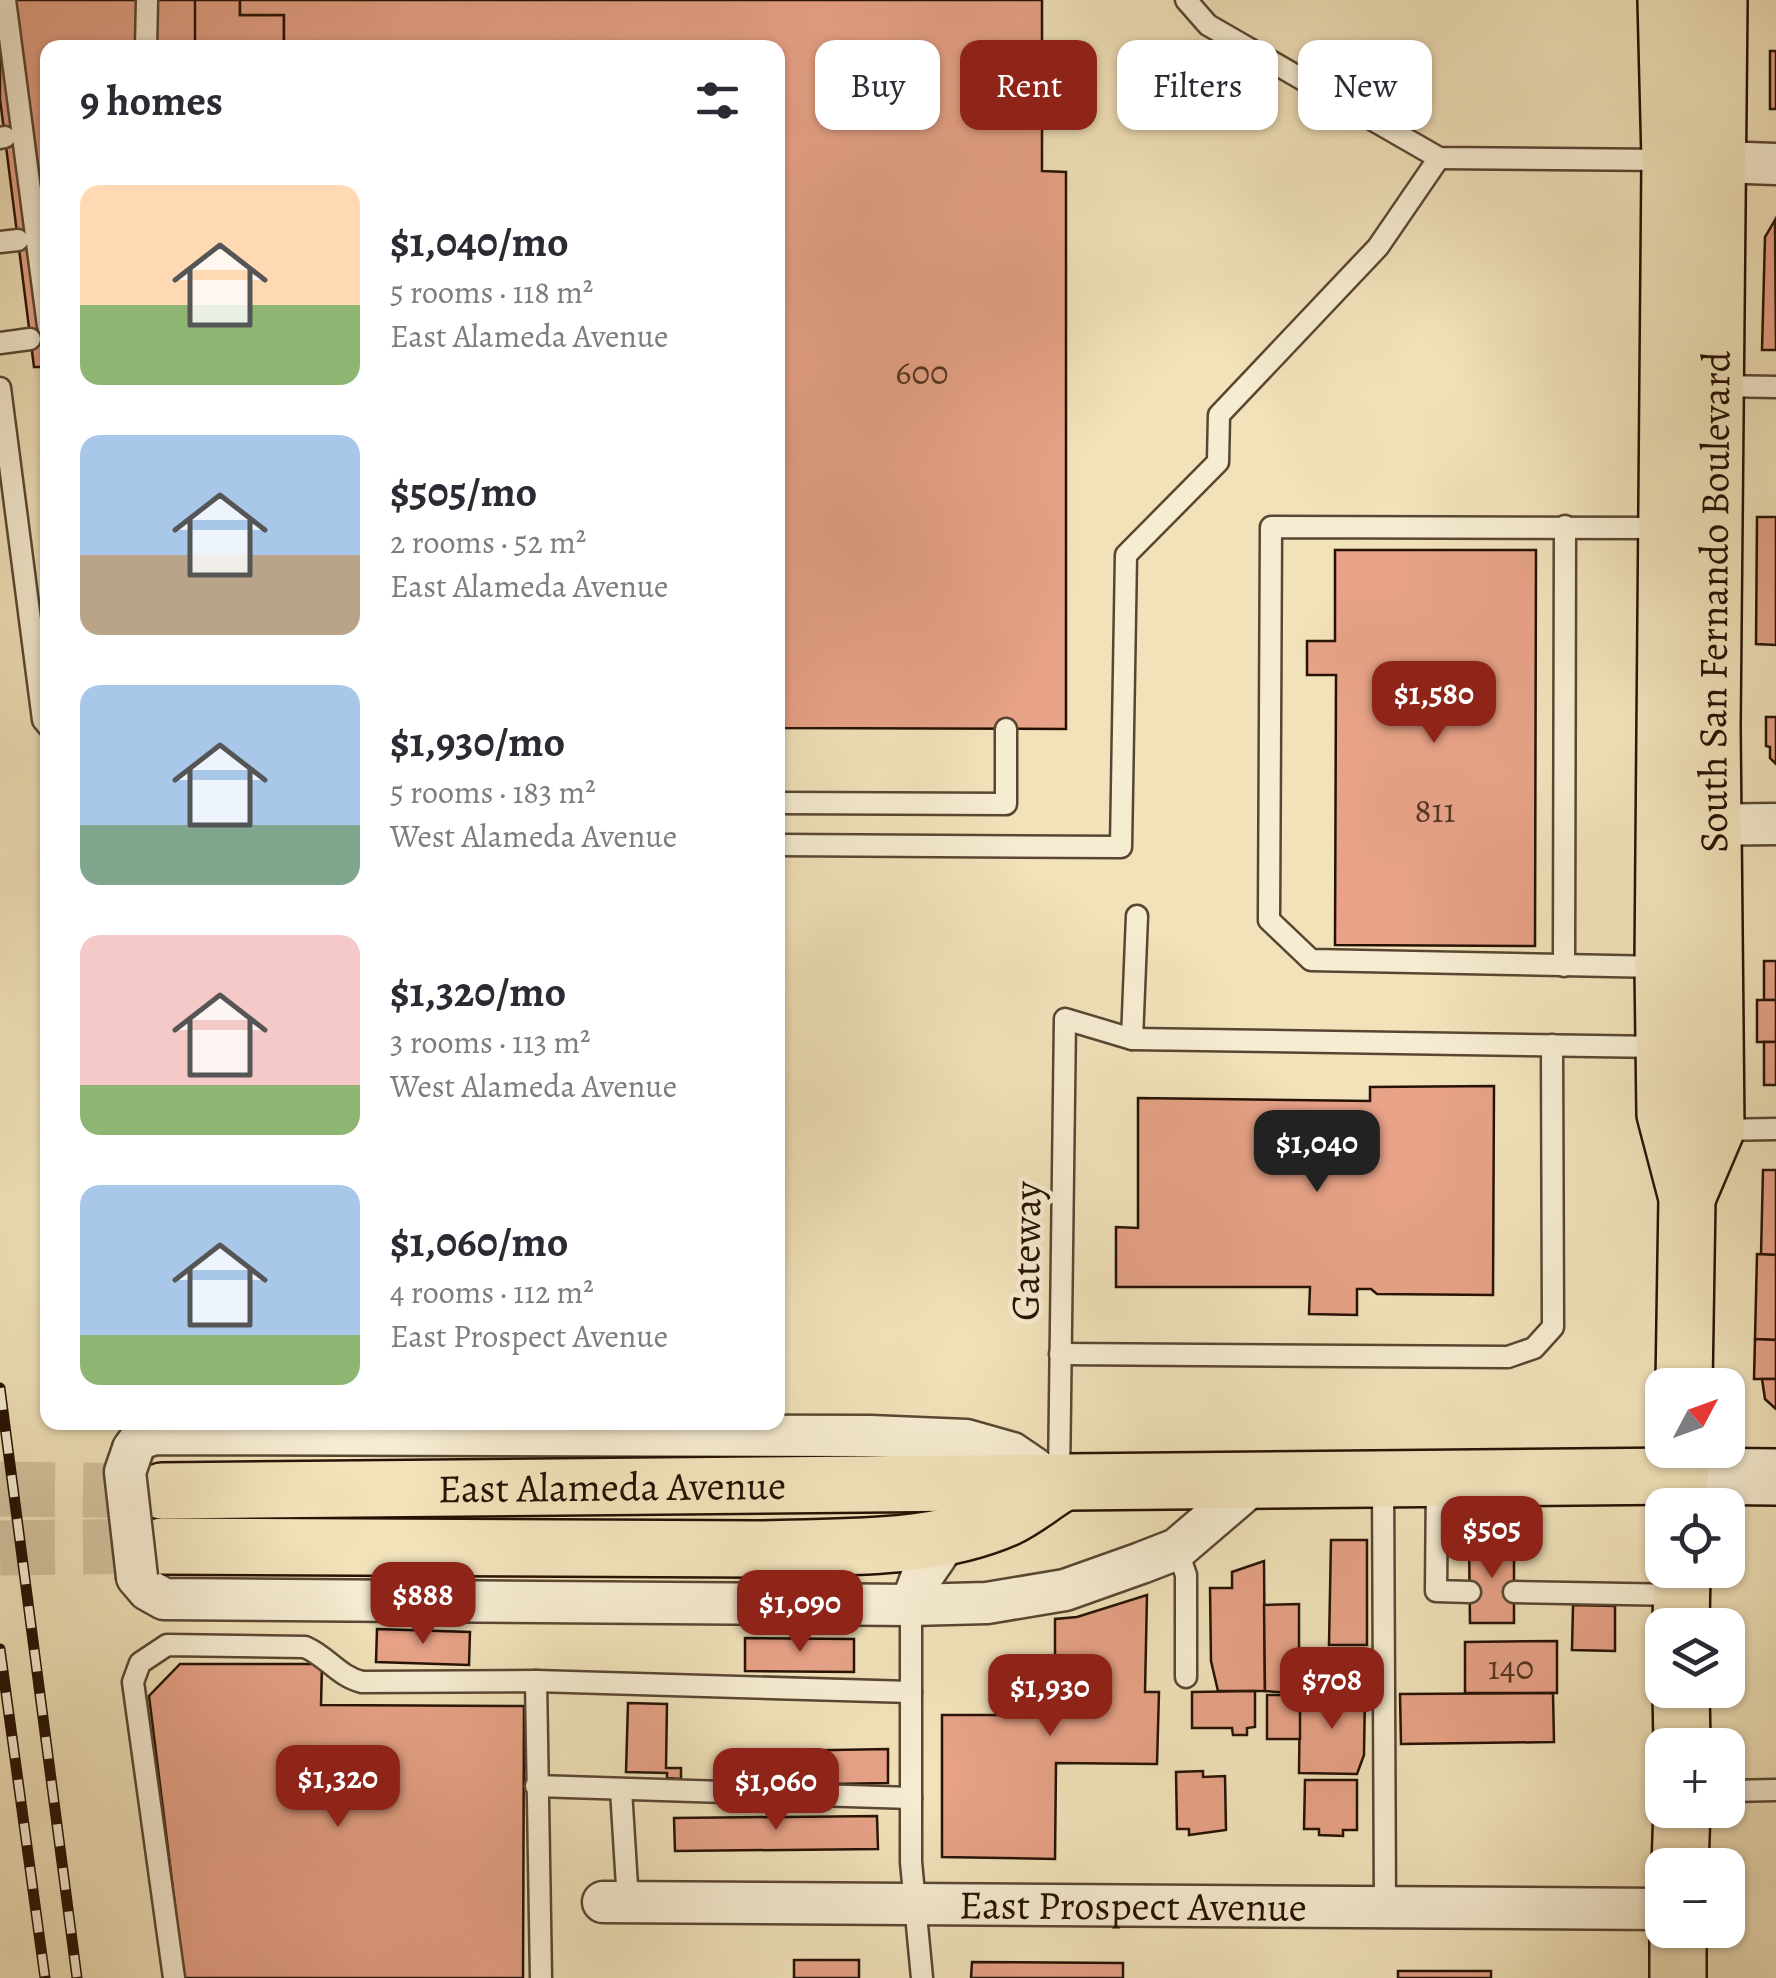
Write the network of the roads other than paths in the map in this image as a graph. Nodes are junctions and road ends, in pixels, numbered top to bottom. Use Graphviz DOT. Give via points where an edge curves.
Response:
graph roads {
  1 [pos="5,0"];
  2 [pos="147,0"];
  3 [pos="1186,0"];
  4 [pos="1666,0"];
  5 [pos="1720,0"];
  6 [pos="146,40"];
  7 [pos="1439,158"];
  8 [pos="1694,161"];
  9 [pos="1776,164"];
  10 [pos="40,256"];
  11 [pos="30,339"];
  12 [pos="0,343"];
  13 [pos="1715,386"];
  14 [pos="1776,387"];
  15 [pos="0,388"];
  16 [pos="1564,526"];
  17 [pos="1664,528"];
  18 [pos="40,697"];
  19 [pos="1006,729"];
  20 [pos="785,803"];
  21 [pos="1776,824"];
  22 [pos="1690,825"];
  23 [pos="785,845"];
  24 [pos="1137,916"];
  25 [pos="1564,966"];
  26 [pos="1662,967"];
  27 [pos="1132,1039"];
  28 [pos="1552,1045"];
  29 [pos="1664,1047"];
  30 [pos="1776,1129"];
  31 [pos="1716,1130"];
  32 [pos="1687,1198"];
  33 [pos="1060,1354"];
  34 [pos="1684,1368"];
  35 [pos="442,1430"];
  36 [pos="555,1430"];
  37 [pos="141,1454"];
  38 [pos="1776,1476"];
  39 [pos="1262,1477"];
  40 [pos="1682,1477"];
  41 [pos="1437,1478"];
  42 [pos="1382,1479"];
  43 [pos="1059,1484"];
  44 [pos="949,1537"];
  45 [pos="1177,1548"];
  46 [pos="150,1562"];
  47 [pos="1470,1592"];
  48 [pos="1514,1592"];
  49 [pos="1682,1597"];
  50 [pos="911,1606"];
  51 [pos="1186,1677"];
  52 [pos="536,1682"];
  53 [pos="911,1692"];
  54 [pos="536,1786"];
  55 [pos="621,1790"];
  56 [pos="1776,1790"];
  57 [pos="1745,1791"];
  58 [pos="910,1798"];
  59 [pos="615,1902"];
  60 [pos="912,1904"];
  61 [pos="1385,1907"];
  62 [pos="1645,1909"];
  63 [pos="1678,1948"];
  64 [pos="174,1978"];
  65 [pos="542,1978"];
  66 [pos="922,1978"];
  67 [pos="1678,1978"];
  1 -- 10 [label="lane"];
  2 -- 6 [label="lane"];
  3 -- 7 [label="lane" via="1208,25"];
  4 -- 8 [label="main road, South San Fernando Boulevard"];
  5 -- 8 [label="main road, South San Fernando Boulevard"];
  7 -- 8 [label="lane"];
  7 -- 23 [label="lane" via="1378,247 1219,416 1218,462 1126,554 1121,847"];
  8 -- 9 [label="street"];
  8 -- 13 [label="main road, South San Fernando Boulevard"];
  8 -- 17 [label="main road, South San Fernando Boulevard"];
  11 -- 12 [label="lane"];
  13 -- 14 [label="lane"];
  13 -- 22 [label="main road, South San Fernando Boulevard"];
  15 -- 18 [label="lane"];
  16 -- 17 [label="lane"];
  16 -- 25 [label="lane"];
  16 -- 25 [label="lane" via="1271,528 1268,920 1311,960"];
  17 -- 22 [label="main road, South San Fernando Boulevard"];
  19 -- 20 [label="lane" via="1006,804"];
  21 -- 22 [label="street"];
  22 -- 26 [label="main road, South San Fernando Boulevard"];
  22 -- 31 [label="main road, South San Fernando Boulevard"];
  24 -- 27 [label="lane"];
  25 -- 26 [label="lane"];
  26 -- 29 [label="main road, South San Fernando Boulevard"];
  27 -- 28 [label="lane"];
  27 -- 33 [label="lane, Gateway" via="1065,1018"];
  28 -- 29 [label="lane"];
  28 -- 33 [label="lane" via="1553,1327 1534,1348 1508,1357"];
  29 -- 32 [label="main road, South San Fernando Boulevard" via="1665,1114"];
  30 -- 31 [label="lane"];
  31 -- 32 [label="main road, South San Fernando Boulevard"];
  32 -- 34 [label="main road, South San Fernando Boulevard"];
  33 -- 43 [label="lane, Gateway"];
  35 -- 37 [label="street" via="156,1434 141,1438"];
  36 -- 43 [label="street" via="966,1440 1012,1453"];
  37 -- 43 [label="main road, East Alameda Avenue"];
  37 -- 46 [label="street, bridge" via="125,1472"];
  38 -- 40 [label="main road, East Alameda Avenue"];
  39 -- 42 [label="main road, East Alameda Avenue"];
  39 -- 43 [label="main road, East Alameda Avenue"];
  39 -- 45 [label="street"];
  40 -- 41 [label="main road, East Alameda Avenue"];
  41 -- 42 [label="main road, East Alameda Avenue"];
  41 -- 47 [label="lane" via="1436,1592"];
  42 -- 61 [label="lane"];
  43 -- 44 [label="main road, East Alameda Avenue" via="1009,1517"];
  44 -- 46 [label="main road, East Alameda Avenue" via="762,1549"];
  44 -- 50 [label="street"];
  45 -- 50 [label="street" via="1065,1590"];
  45 -- 51 [label="lane" via="1186,1575"];
  46 -- 50 [label="street" via="148,1590 164,1599"];
  48 -- 49 [label="lane"];
  50 -- 53 [label="lane"];
  52 -- 53 [label="lane"];
  52 -- 54 [label="lane"];
  52 -- 64 [label="lane" via="362,1682 345,1678 325,1656 305,1648 167,1644 140,1663 132,1682"];
  53 -- 58 [label="lane"];
  54 -- 55 [label="lane"];
  54 -- 65 [label="lane"];
  55 -- 58 [label="lane"];
  55 -- 59 [label="lane"];
  56 -- 57 [label="lane"];
  58 -- 60 [label="lane"];
  59 -- 60 [label="street, East Prospect Avenue"];
  60 -- 61 [label="street, East Prospect Avenue"];
  60 -- 66 [label="lane"];
  61 -- 62 [label="street, East Prospect Avenue"];
  63 -- 67 [label="main road"];
}
